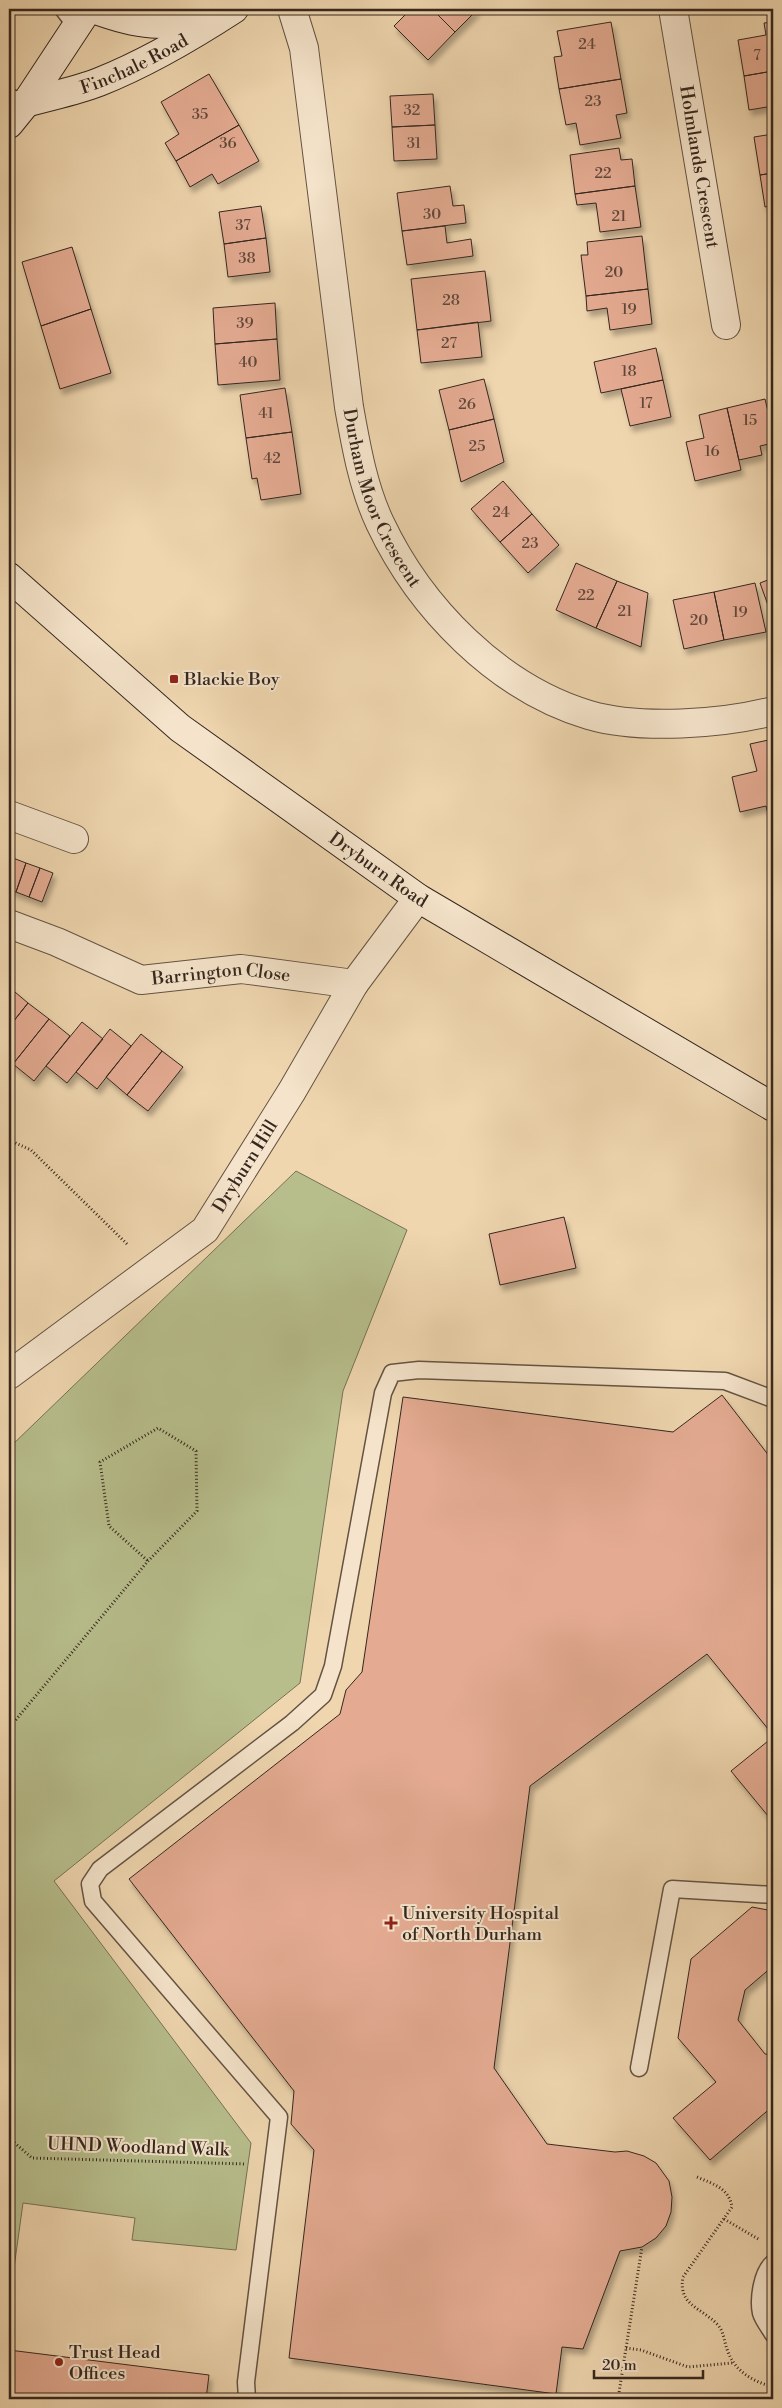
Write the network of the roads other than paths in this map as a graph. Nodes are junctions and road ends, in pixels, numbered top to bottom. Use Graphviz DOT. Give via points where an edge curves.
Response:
graph roads {
  1 [pos="225,9"];
  2 [pos="234,9"];
  3 [pos="292,9"];
  4 [pos="673,9"];
  5 [pos="80,13"];
  6 [pos="15,110"];
  7 [pos="9,146"];
  8 [pos="726,325"];
  9 [pos="12,576"];
  10 [pos="773,711"];
  11 [pos="9,815"];
  12 [pos="74,839"];
  13 [pos="418,898"];
  14 [pos="9,924"];
  15 [pos="354,984"];
  16 [pos="773,1107"];
  17 [pos="9,1375"];
  18 [pos="773,1399"];
  19 [pos="773,1896"];
  20 [pos="639,2068"];
  21 [pos="773,2263"];
  22 [pos="773,2334"];
  23 [pos="247,2399"];
  1 -- 5 [label="street, Finchale Road" via="194,20 152,25"];
  2 -- 6 [label="street, Finchale Road" via="174,47 136,66"];
  3 -- 10 [label="street, Durham Moor Crescent" via="304,48 355,445 380,522 422,592 462,637 521,684 554,702 590,715 670,724"];
  4 -- 8 [label="street, Holmlands Crescent"];
  5 -- 6 [label="street"];
  6 -- 7 [label="street"];
  9 -- 13 [label="street, Dryburn Road" via="180,728"];
  11 -- 12 [label="street"];
  13 -- 15 [label="street, Dryburn Hill"];
  13 -- 16 [label="street, Dryburn Road"];
  14 -- 15 [label="street, Barrington Close" via="141,980 241,969"];
  15 -- 17 [label="street, Dryburn Hill" via="205,1230"];
  18 -- 23 [label="lane" via="725,1381 418,1370 392,1373 383,1392 333,1666 324,1695 100,1869 90,1884 93,1901 279,2117 246,2382"];
  19 -- 20 [label="lane" via="672,1889"];
  21 -- 22 [label="lane" via="760,2295 761,2313"];
}
